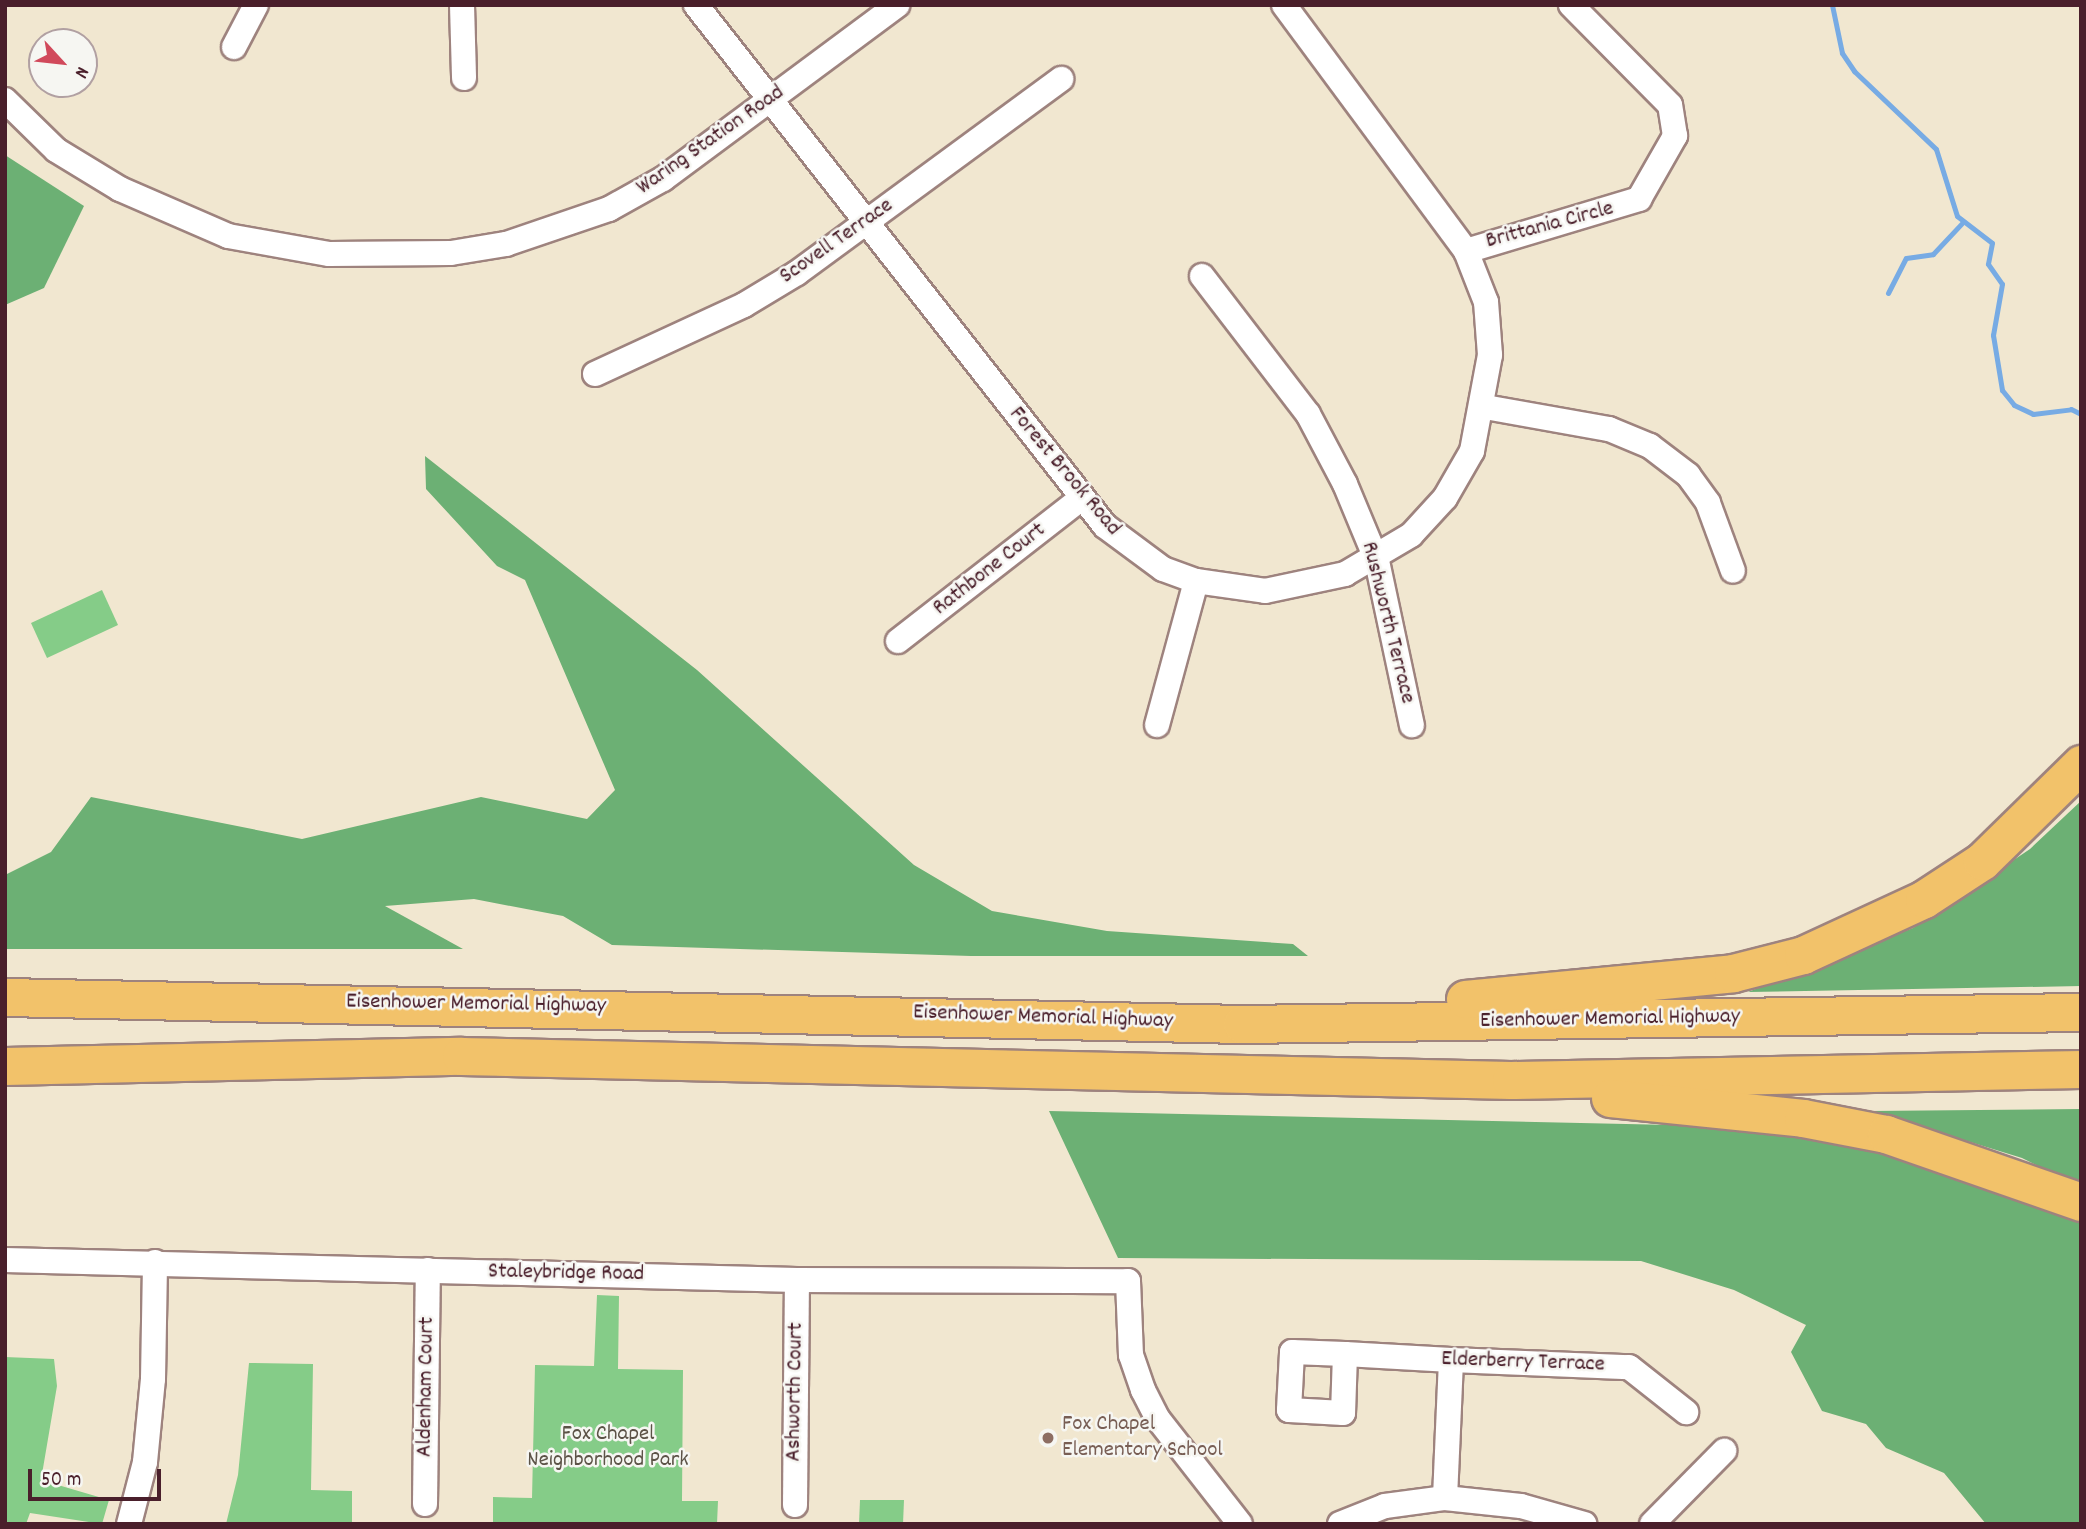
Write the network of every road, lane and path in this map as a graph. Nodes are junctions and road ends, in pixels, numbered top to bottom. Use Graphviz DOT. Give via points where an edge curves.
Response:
graph roads {
  1 [pos="256,5"];
  2 [pos="462,5"];
  3 [pos="695,5"];
  4 [pos="897,5"];
  5 [pos="1284,5"];
  6 [pos="1571,5"];
  7 [pos="234,47"];
  8 [pos="464,78"];
  9 [pos="1061,79"];
  10 [pos="5,100"];
  11 [pos="769,101"];
  12 [pos="865,224"];
  13 [pos="1466,251"];
  14 [pos="1202,276"];
  15 [pos="595,374"];
  16 [pos="1485,407"];
  17 [pos="1082,498"];
  18 [pos="1377,561"];
  19 [pos="1733,571"];
  20 [pos="1195,582"];
  21 [pos="898,641"];
  22 [pos="1157,725"];
  23 [pos="1412,725"];
  24 [pos="2081,764"];
  25 [pos="5,998"];
  26 [pos="2081,1012"];
  27 [pos="1135,1020"];
  28 [pos="5,1066"];
  29 [pos="2081,1069"];
  30 [pos="1432,1079"];
  31 [pos="2081,1202"];
  32 [pos="5,1260"];
  33 [pos="155,1262"];
  34 [pos="428,1270"];
  35 [pos="797,1280"];
  36 [pos="1345,1354"];
  37 [pos="1451,1360"];
  38 [pos="1686,1412"];
  39 [pos="1724,1451"];
  40 [pos="1445,1498"];
  41 [pos="425,1504"];
  42 [pos="795,1505"];
  43 [pos="129,1524"];
  44 [pos="1240,1524"];
  45 [pos="1340,1524"];
  46 [pos="1584,1524"];
  47 [pos="1652,1524"];
  1 -- 7 [label="street"];
  2 -- 8 [label="street"];
  3 -- 11 [label="street, Forest Brook Road"];
  4 -- 11 [label="street, Waring Station Road"];
  5 -- 13 [label="street, Forest Brook Road"];
  6 -- 13 [label="street, Brittania Circle" via="1670,104 1675,136 1639,199"];
  9 -- 12 [label="street, Scovell Terrace"];
  10 -- 11 [label="street, Waring Station Road" via="56,150 138,200 267,246 389,257 506,244 609,209 663,179"];
  11 -- 12 [label="street, Forest Brook Road"];
  12 -- 15 [label="street, Scovell Terrace" via="744,305"];
  12 -- 17 [label="street, Forest Brook Road"];
  13 -- 16 [label="street, Forest Brook Road" via="1486,302 1490,355"];
  14 -- 18 [label="street, Rushworth Terrace" via="1308,414"];
  16 -- 18 [label="street, Forest Brook Road" via="1472,451 1445,498"];
  16 -- 19 [label="street" via="1609,429 1650,446 1688,475 1708,503"];
  17 -- 20 [label="street, Forest Brook Road" via="1132,550"];
  17 -- 21 [label="street, Rathbone Court"];
  18 -- 20 [label="street, Forest Brook Road" via="1265,591"];
  18 -- 23 [label="street, Rushworth Terrace"];
  20 -- 22 [label="street"];
  24 -- 27 [label="highway" via="1982,861 1924,899 1803,955 1733,973 1510,996"];
  25 -- 27 [label="highway, Eisenhower Memorial Highway"];
  26 -- 27 [label="highway, Eisenhower Memorial Highway" via="1242,1024"];
  28 -- 30 [label="highway" via="461,1056"];
  29 -- 30 [label="highway"];
  30 -- 31 [label="highway" via="1844,1126 2010,1174"];
  32 -- 33 [label="street, Staleybridge Road"];
  33 -- 34 [label="street, Staleybridge Road"];
  33 -- 43 [label="street" via="153,1379 145,1462"];
  34 -- 35 [label="street, Staleybridge Road"];
  34 -- 41 [label="street, Aldenham Court"];
  35 -- 42 [label="street, Ashworth Court"];
  35 -- 44 [label="street, Staleybridge Road" via="1128,1280 1132,1355 1143,1390"];
  36 -- 37 [label="street, Elderberry Terrace"];
  37 -- 38 [label="street, Elderberry Terrace" via="1629,1367"];
  37 -- 40 [label="street"];
  39 -- 47 [label="street"];
  40 -- 45 [label="street" via="1385,1506"];
  40 -- 46 [label="street" via="1521,1506"];
}
